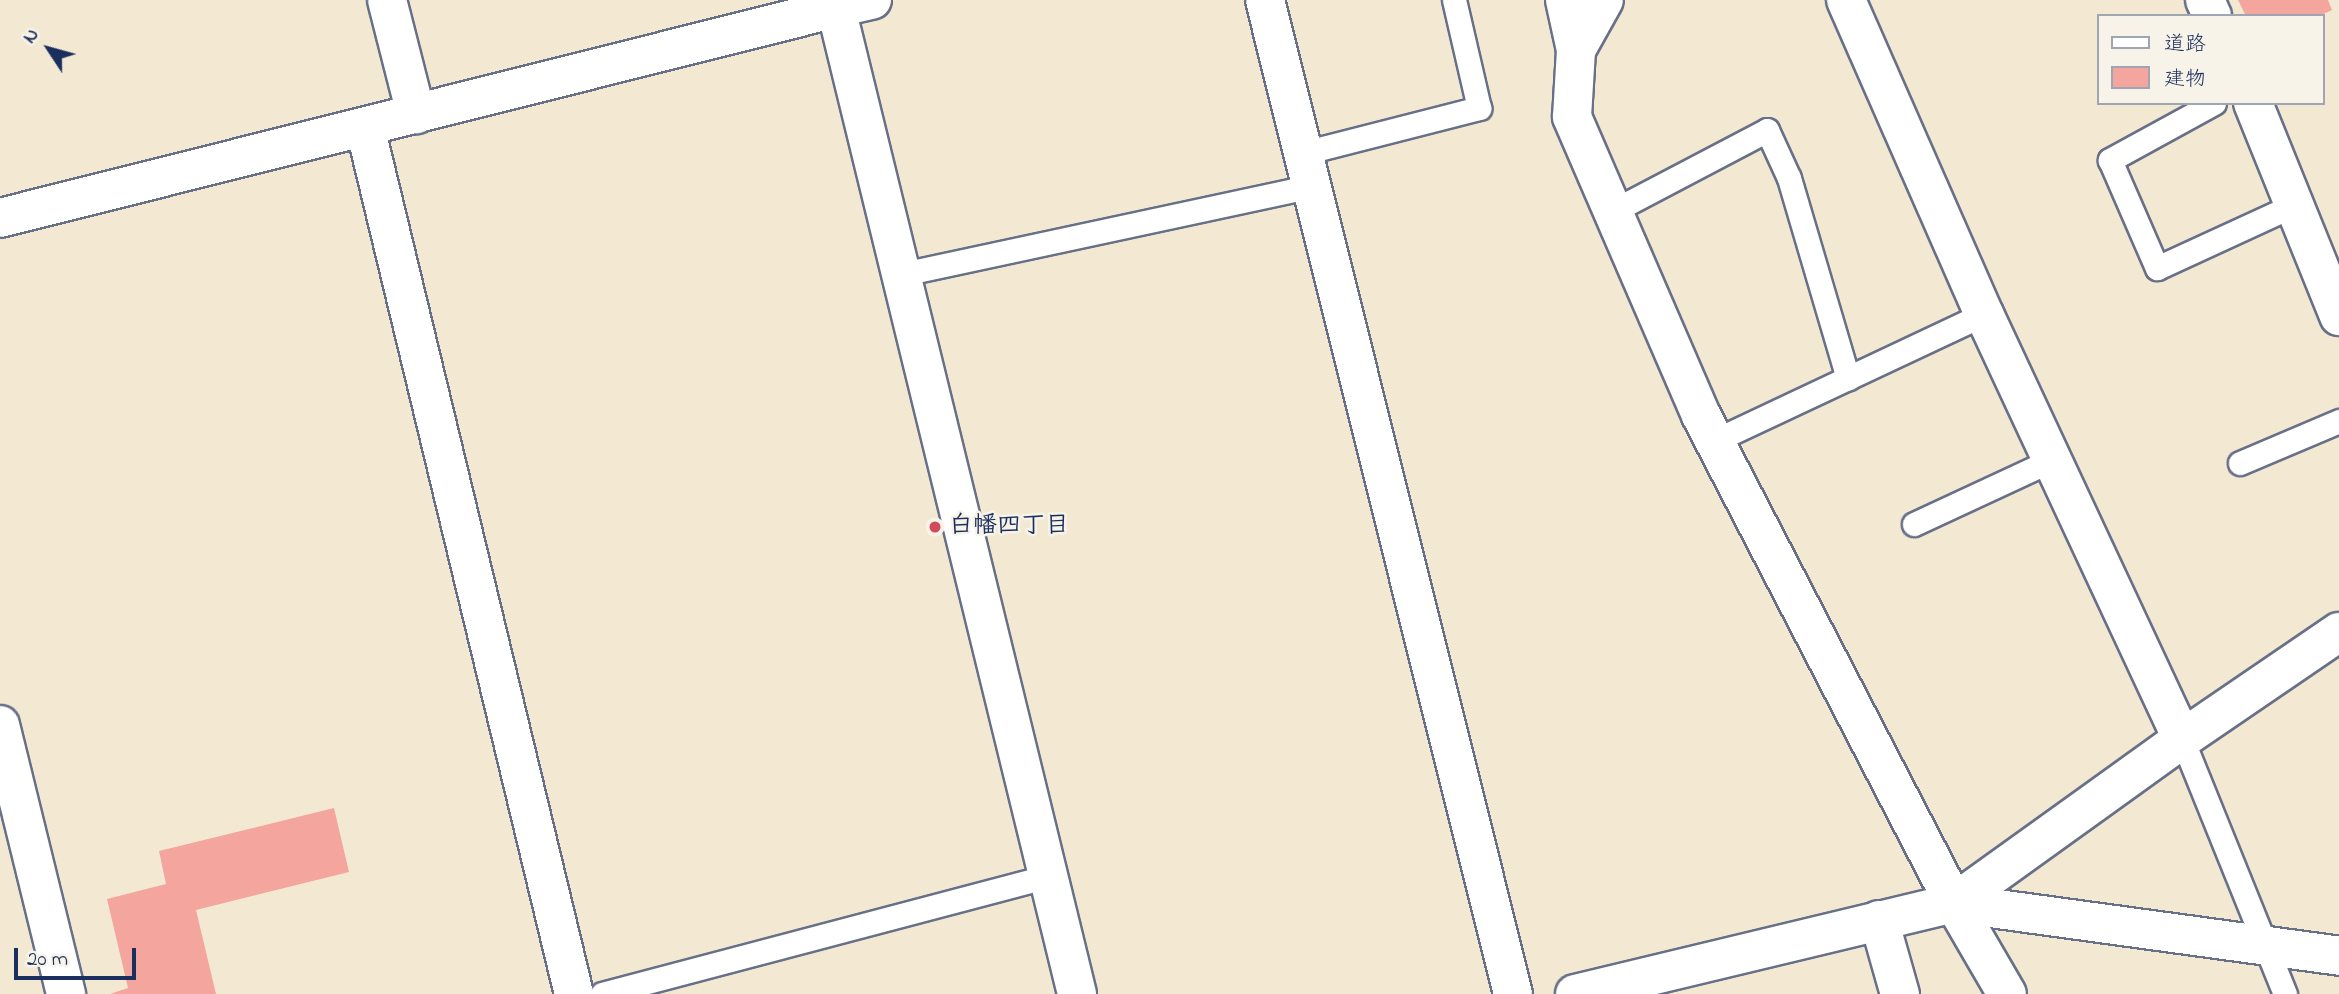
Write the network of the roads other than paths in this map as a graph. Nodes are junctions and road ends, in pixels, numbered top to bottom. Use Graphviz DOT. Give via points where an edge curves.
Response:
graph roads {
  1 [pos="387,0"];
  2 [pos="1265,0"];
  3 [pos="1454,0"];
  4 [pos="1565,0"];
  5 [pos="1604,0"];
  6 [pos="1846,0"];
  7 [pos="848,3"];
  8 [pos="1576,50"];
  9 [pos="2210,105"];
  10 [pos="2254,105"];
  11 [pos="416,114"];
  12 [pos="365,127"];
  13 [pos="1307,170"];
  14 [pos="2294,205"];
  15 [pos="1613,211"];
  16 [pos="0,218"];
  17 [pos="902,274"];
  18 [pos="1984,314"];
  19 [pos="2339,316"];
  20 [pos="1848,378"];
  21 [pos="2339,421"];
  22 [pos="1714,441"];
  23 [pos="2052,460"];
  24 [pos="2240,463"];
  25 [pos="1914,524"];
  26 [pos="2339,632"];
  27 [pos="0,725"];
  28 [pos="2182,739"];
  29 [pos="1048,876"];
  30 [pos="1954,903"];
  31 [pos="1879,920"];
  32 [pos="2265,946"];
  33 [pos="2339,956"];
  34 [pos="66,994"];
  35 [pos="574,994"];
  36 [pos="601,994"];
  37 [pos="1077,994"];
  38 [pos="1513,994"];
  39 [pos="1575,994"];
  40 [pos="1900,994"];
  41 [pos="2007,994"];
  42 [pos="2286,994"];
  1 -- 11 [label="street"];
  2 -- 13 [label="street"];
  3 -- 13 [label="lane" via="1479,108"];
  4 -- 8 [label="street"];
  5 -- 8 [label="street"];
  6 -- 18 [label="street"];
  7 -- 11 [label="street"];
  7 -- 17 [label="street"];
  8 -- 15 [label="street" via="1572,117"];
  9 -- 14 [label="lane" via="2110,160 2157,268"];
  10 -- 14 [label="street"];
  11 -- 12 [label="street"];
  12 -- 16 [label="street"];
  12 -- 35 [label="street"];
  13 -- 17 [label="lane"];
  13 -- 38 [label="street"];
  14 -- 19 [label="street"];
  15 -- 20 [label="lane" via="1767,130 1788,178"];
  15 -- 22 [label="street"];
  17 -- 29 [label="street"];
  18 -- 20 [label="lane"];
  18 -- 23 [label="street"];
  20 -- 22 [label="lane"];
  21 -- 24 [label="lane"];
  22 -- 30 [label="street"];
  23 -- 25 [label="lane"];
  23 -- 28 [label="street"];
  26 -- 28 [label="street"];
  27 -- 34 [label="street"];
  28 -- 30 [label="street"];
  28 -- 32 [label="lane"];
  29 -- 36 [label="lane"];
  29 -- 37 [label="street"];
  30 -- 31 [label="street"];
  30 -- 32 [label="street"];
  30 -- 41 [label="street"];
  31 -- 39 [label="street"];
  31 -- 40 [label="street"];
  32 -- 33 [label="street"];
  32 -- 42 [label="lane"];
}
